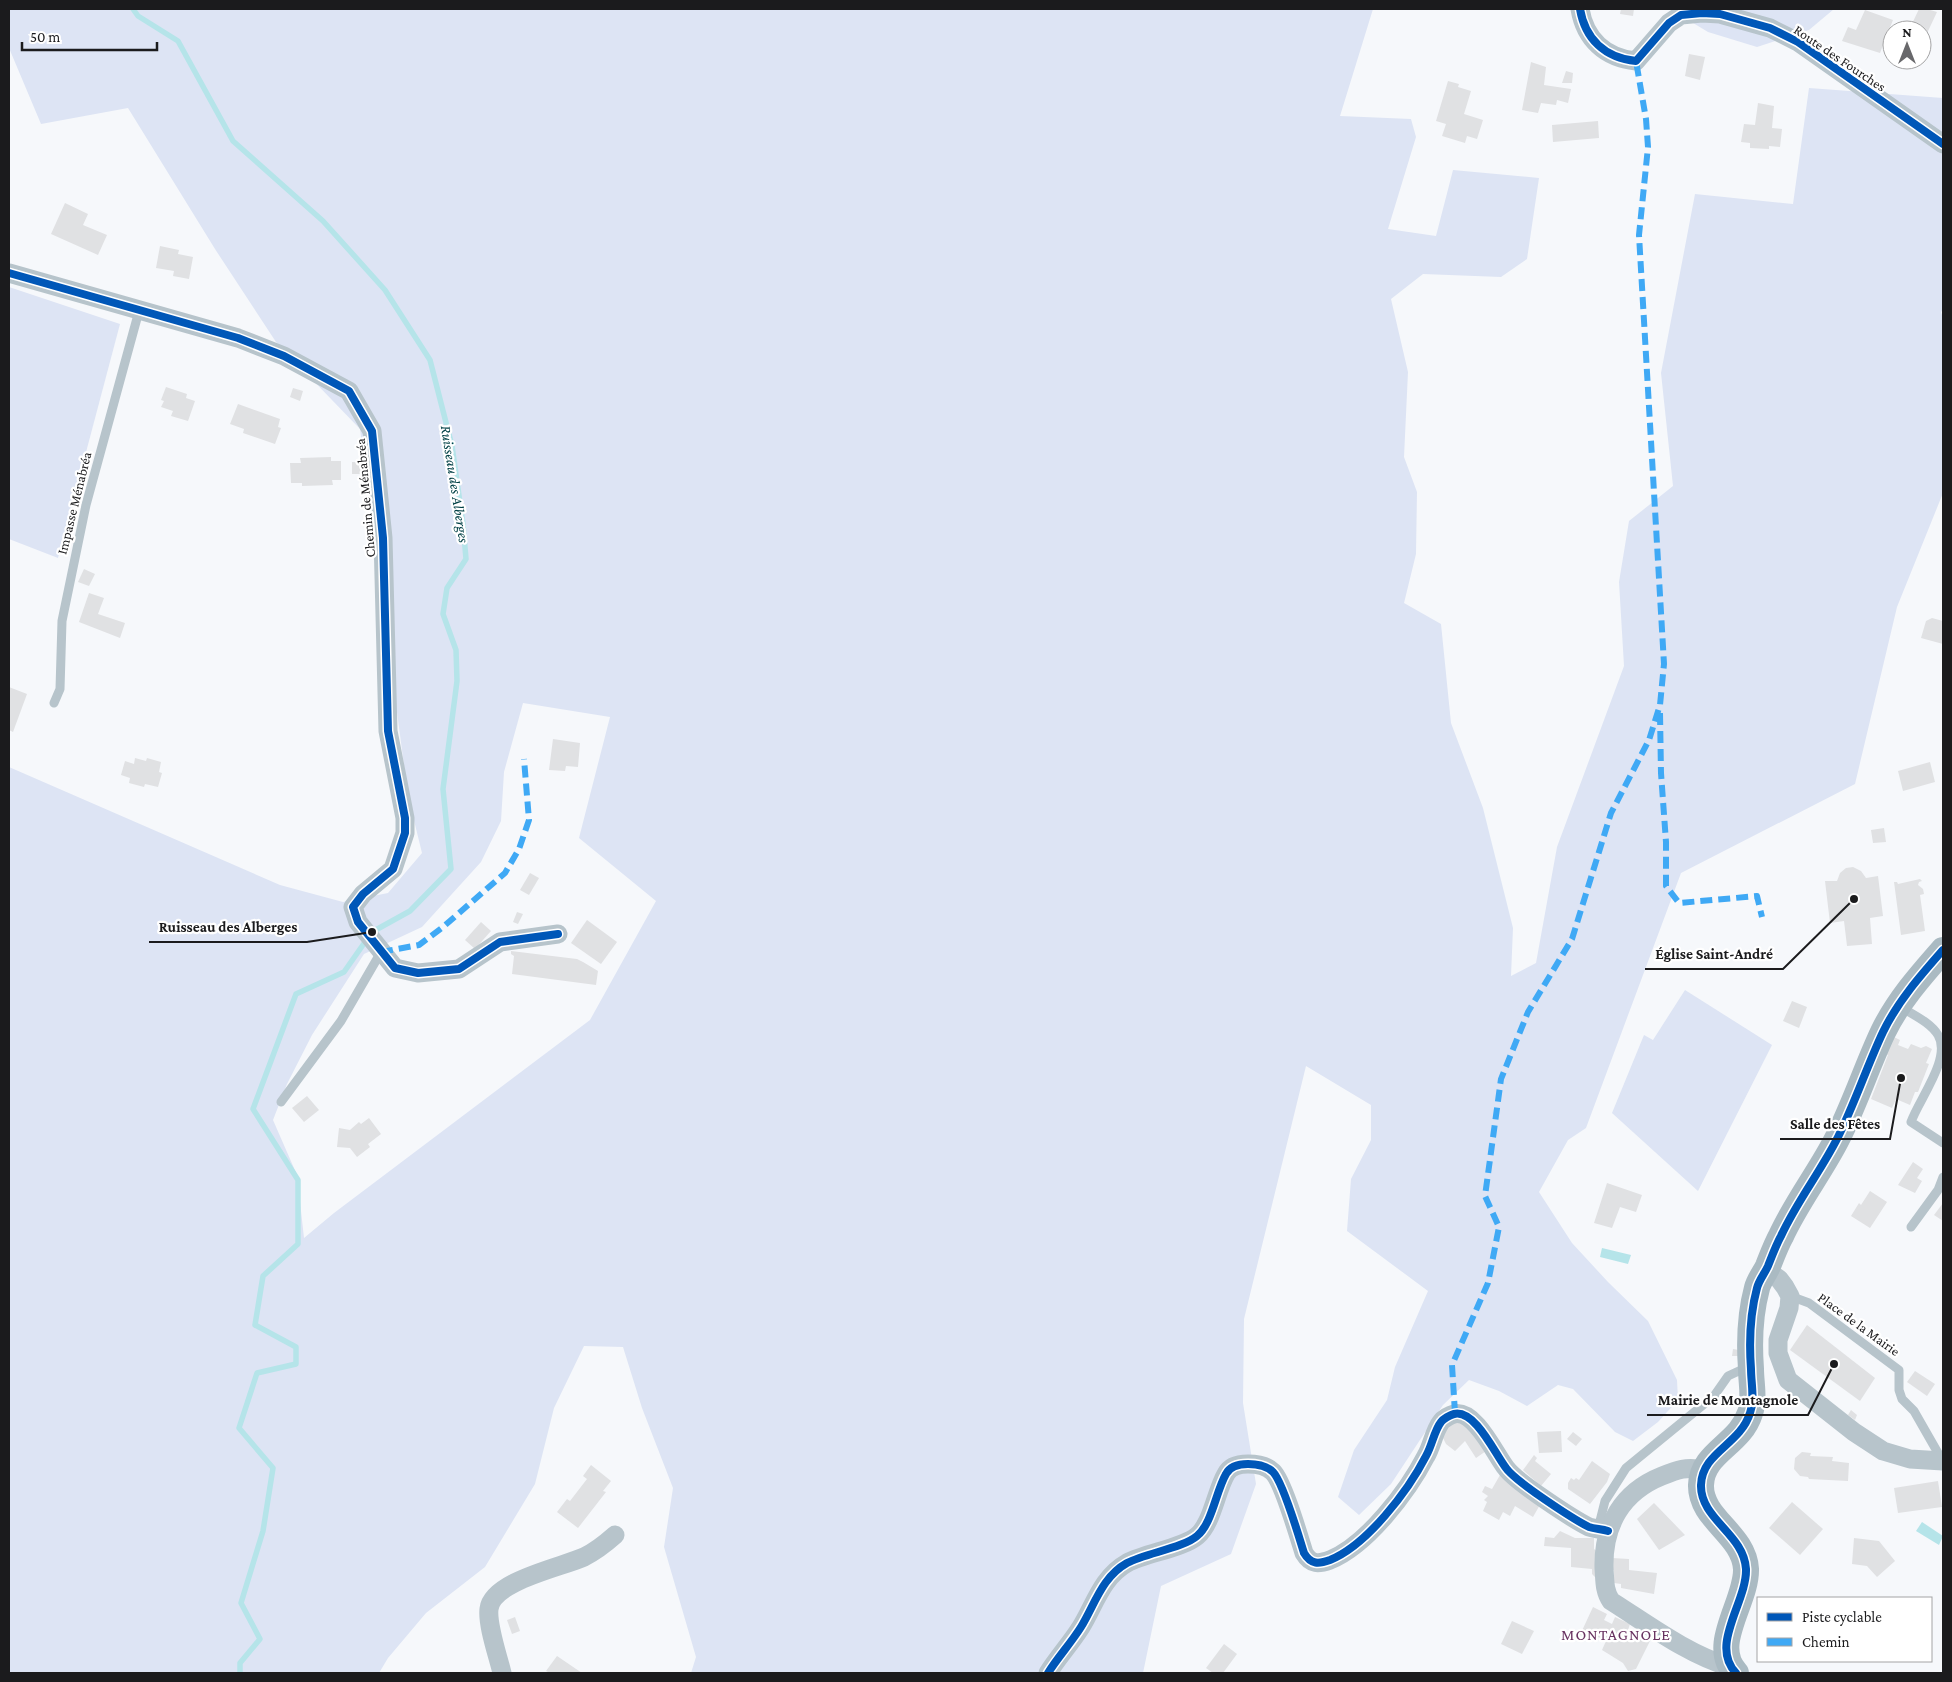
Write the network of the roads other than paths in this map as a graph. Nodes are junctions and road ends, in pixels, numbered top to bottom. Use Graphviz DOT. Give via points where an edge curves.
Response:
graph roads {
  1 [pos="1580,9"];
  2 [pos="1943,144"];
  3 [pos="9,273"];
  4 [pos="139,312"];
  5 [pos="54,703"];
  6 [pos="558,934"];
  7 [pos="377,948"];
  8 [pos="1943,950"];
  9 [pos="1899,1006"];
  10 [pos="282,1102"];
  11 [pos="1943,1143"];
  12 [pos="1943,1177"];
  13 [pos="1911,1227"];
  14 [pos="1766,1270"];
  15 [pos="1790,1296"];
  16 [pos="1751,1369"];
  17 [pos="1943,1461"];
  18 [pos="1703,1470"];
  19 [pos="1603,1530"];
  20 [pos="616,1534"];
  21 [pos="1733,1670"];
  22 [pos="502,1673"];
  23 [pos="1048,1673"];
  1 -- 2 [label="street, Route des Fourches" via="1584,27 1591,38 1615,56 1636,61 1669,23 1681,15 1720,14 1770,28 1798,42"];
  3 -- 4 [label="street, Chemin de Ménabréa"];
  4 -- 5 [label="lane, Impasse Ménabréa" via="86,505 62,622 60,689"];
  4 -- 7 [label="street, Chemin de Ménabréa" via="238,338 284,356 349,391 372,431 382,538 388,731 405,818 405,833 393,869 363,894 353,907 358,922"];
  6 -- 7 [label="street, Chemin de Ménabréa" via="500,942 459,969 418,973 395,968"];
  7 -- 10 [label="lane" via="341,1021"];
  8 -- 9 [label="street"];
  9 -- 11 [label="lane" via="1938,1035 1942,1048 1939,1065 1911,1122"];
  9 -- 14 [label="street" via="1883,1032 1838,1137 1781,1235"];
  12 -- 13 [label="lane" via="1938,1190"];
  14 -- 15 [label="street" via="1779,1279"];
  14 -- 16 [label="street" via="1754,1298"];
  15 -- 17 [label="lane, Place de la Mairie" via="1809,1303 1899,1370 1902,1399 1914,1411"];
  15 -- 17 [label="street" via="1778,1340 1778,1353 1788,1380 1883,1452 1910,1459"];
  16 -- 18 [label="street" via="1753,1404 1744,1426"];
  16 -- 19 [label="lane" via="1728,1376 1714,1396 1626,1468 1605,1501"];
  18 -- 19 [label="street" via="1692,1467 1680,1469 1639,1487"];
  18 -- 21 [label="street" via="1702,1498 1737,1543 1746,1567 1726,1653"];
  19 -- 21 [label="street" via="1605,1580 1611,1601 1710,1661"];
  19 -- 23 [label="street" via="1590,1527 1568,1514 1516,1478 1466,1414 1454,1414 1441,1422 1427,1456 1379,1523 1346,1552 1320,1563 1314,1563 1304,1553 1274,1473 1254,1464 1234,1466 1226,1473 1198,1536 1148,1554 1116,1570 1102,1586 1080,1627"];
  20 -- 22 [label="street" via="584,1557 499,1592 489,1610"];
}
